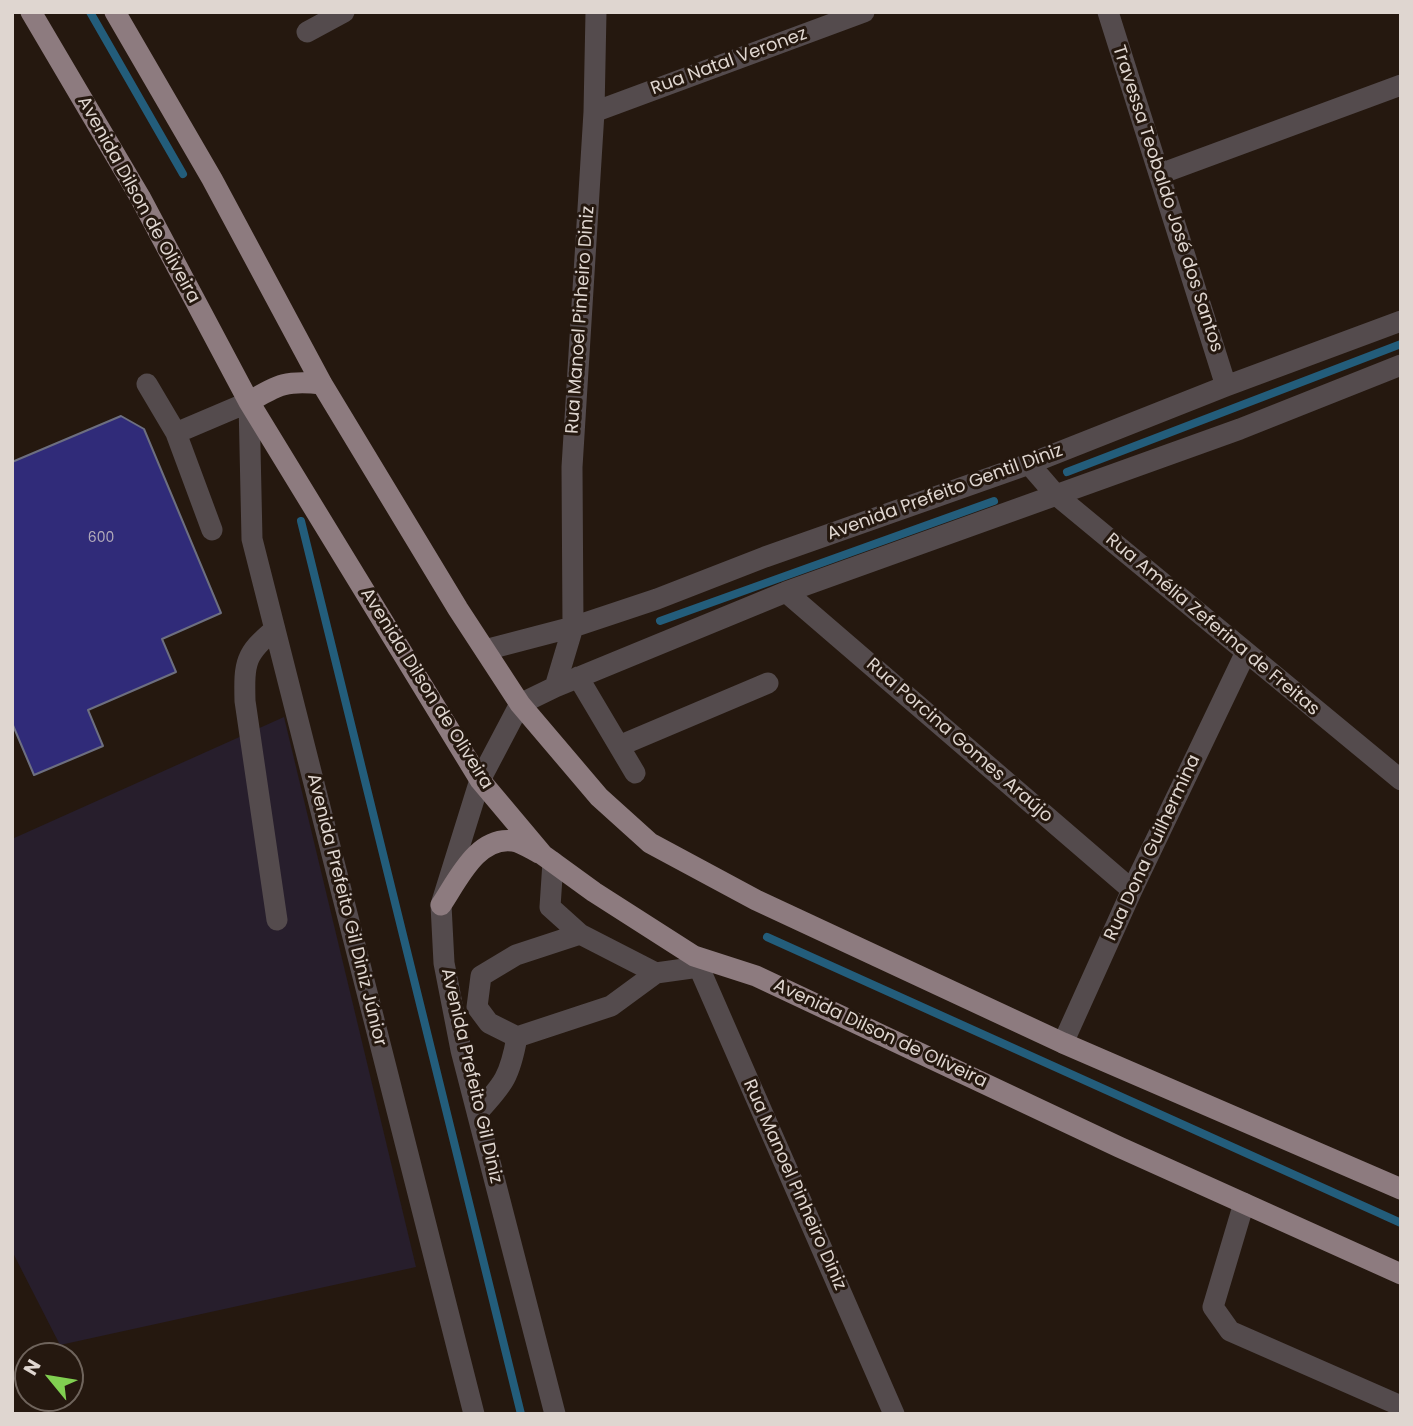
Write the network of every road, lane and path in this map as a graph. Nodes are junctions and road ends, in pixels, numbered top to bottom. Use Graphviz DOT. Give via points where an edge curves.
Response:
graph roads {
  1 [pos="31,12"];
  2 [pos="115,12"];
  3 [pos="344,12"];
  4 [pos="596,12"];
  5 [pos="864,12"];
  6 [pos="1108,12"];
  7 [pos="307,32"];
  8 [pos="1401,85"];
  9 [pos="594,112"];
  10 [pos="1160,174"];
  11 [pos="1401,321"];
  12 [pos="1401,365"];
  13 [pos="147,384"];
  14 [pos="322,384"];
  15 [pos="1226,386"];
  16 [pos="249,402"];
  17 [pos="176,433"];
  18 [pos="1029,464"];
  19 [pos="1055,494"];
  20 [pos="212,530"];
  21 [pos="786,592"];
  22 [pos="573,627"];
  23 [pos="275,629"];
  24 [pos="485,650"];
  25 [pos="1245,654"];
  26 [pos="578,677"];
  27 [pos="768,683"];
  28 [pos="555,687"];
  29 [pos="520,704"];
  30 [pos="619,746"];
  31 [pos="635,773"];
  32 [pos="480,780"];
  33 [pos="1401,780"];
  34 [pos="548,858"];
  35 [pos="1132,890"];
  36 [pos="441,905"];
  37 [pos="277,920"];
  38 [pos="580,934"];
  39 [pos="696,961"];
  40 [pos="656,972"];
  41 [pos="517,1037"];
  42 [pos="1063,1043"];
  43 [pos="477,1113"];
  44 [pos="1401,1189"];
  45 [pos="1244,1203"];
  46 [pos="1401,1274"];
  47 [pos="1401,1406"];
  48 [pos="474,1414"];
  49 [pos="555,1414"];
  50 [pos="894,1414"];
  1 -- 16 [label="main road, Avenida Dilson de Oliveira" via="140,197"];
  2 -- 14 [label="main road" via="212,179"];
  3 -- 7 [label="street"];
  4 -- 9 [label="street, Rua Manoel Pinheiro Diniz"];
  5 -- 9 [label="street, Rua Natal Veronez"];
  6 -- 10 [label="street, Travessa Teobaldo José dos Santos"];
  8 -- 10 [label="street"];
  9 -- 22 [label="street, Rua Manoel Pinheiro Diniz" via="572,467"];
  10 -- 15 [label="street, Travessa Teobaldo José dos Santos"];
  11 -- 15 [label="street, Avenida Prefeito Gentil Diniz"];
  12 -- 19 [label="street" via="1240,429"];
  13 -- 17 [label="street"];
  14 -- 16 [label="main road" via="299,381 275,386"];
  14 -- 24 [label="main road"];
  15 -- 18 [label="street, Avenida Prefeito Gentil Diniz"];
  16 -- 17 [label="street"];
  16 -- 23 [label="street, Avenida Prefeito Gil Diniz Júnior" via="252,539"];
  16 -- 32 [label="main road, Avenida Dilson de Oliveira"];
  17 -- 20 [label="street"];
  18 -- 19 [label="street, Rua Amélia Zeferina de Freitas"];
  18 -- 22 [label="street, Avenida Prefeito Gentil Diniz"];
  19 -- 21 [label="street"];
  19 -- 25 [label="street, Rua Amélia Zeferina de Freitas"];
  21 -- 26 [label="street"];
  21 -- 35 [label="street, Rua Porcina Gomes Araújo"];
  22 -- 24 [label="street, Avenida Prefeito Gentil Diniz"];
  22 -- 28 [label="street"];
  23 -- 37 [label="street" via="255,646 244,668"];
  23 -- 48 [label="street, Avenida Prefeito Gil Diniz Júnior"];
  24 -- 29 [label="main road"];
  25 -- 33 [label="street, Rua Amélia Zeferina de Freitas"];
  25 -- 35 [label="street, Rua Dona Guilhermina"];
  26 -- 28 [label="street"];
  26 -- 30 [label="street"];
  27 -- 30 [label="street"];
  28 -- 29 [label="street"];
  29 -- 32 [label="street, Avenida Prefeito Gil Diniz"];
  29 -- 42 [label="main road" via="599,797 650,842 756,900"];
  30 -- 31 [label="street"];
  32 -- 34 [label="main road, Avenida Dilson de Oliveira"];
  32 -- 36 [label="street, Avenida Prefeito Gil Diniz"];
  34 -- 36 [label="main road" via="514,841 493,842 475,856"];
  34 -- 38 [label="street" via="550,907"];
  34 -- 39 [label="main road, Avenida Dilson de Oliveira"];
  35 -- 42 [label="street, Rua Dona Guilhermina"];
  36 -- 43 [label="street, Avenida Prefeito Gil Diniz" via="444,963"];
  38 -- 40 [label="street"];
  38 -- 41 [label="street" via="516,955 481,976 477,1007 489,1023"];
  39 -- 40 [label="street"];
  39 -- 45 [label="main road, Avenida Dilson de Oliveira" via="756,975"];
  39 -- 50 [label="street, Rua Manoel Pinheiro Diniz"];
  40 -- 41 [label="street" via="611,1006"];
  41 -- 43 [label="street" via="502,1086"];
  42 -- 44 [label="main road"];
  43 -- 49 [label="street, Avenida Prefeito Gil Diniz"];
  45 -- 46 [label="main road, Avenida Dilson de Oliveira"];
  45 -- 47 [label="street" via="1213,1307 1230,1331"];
}
